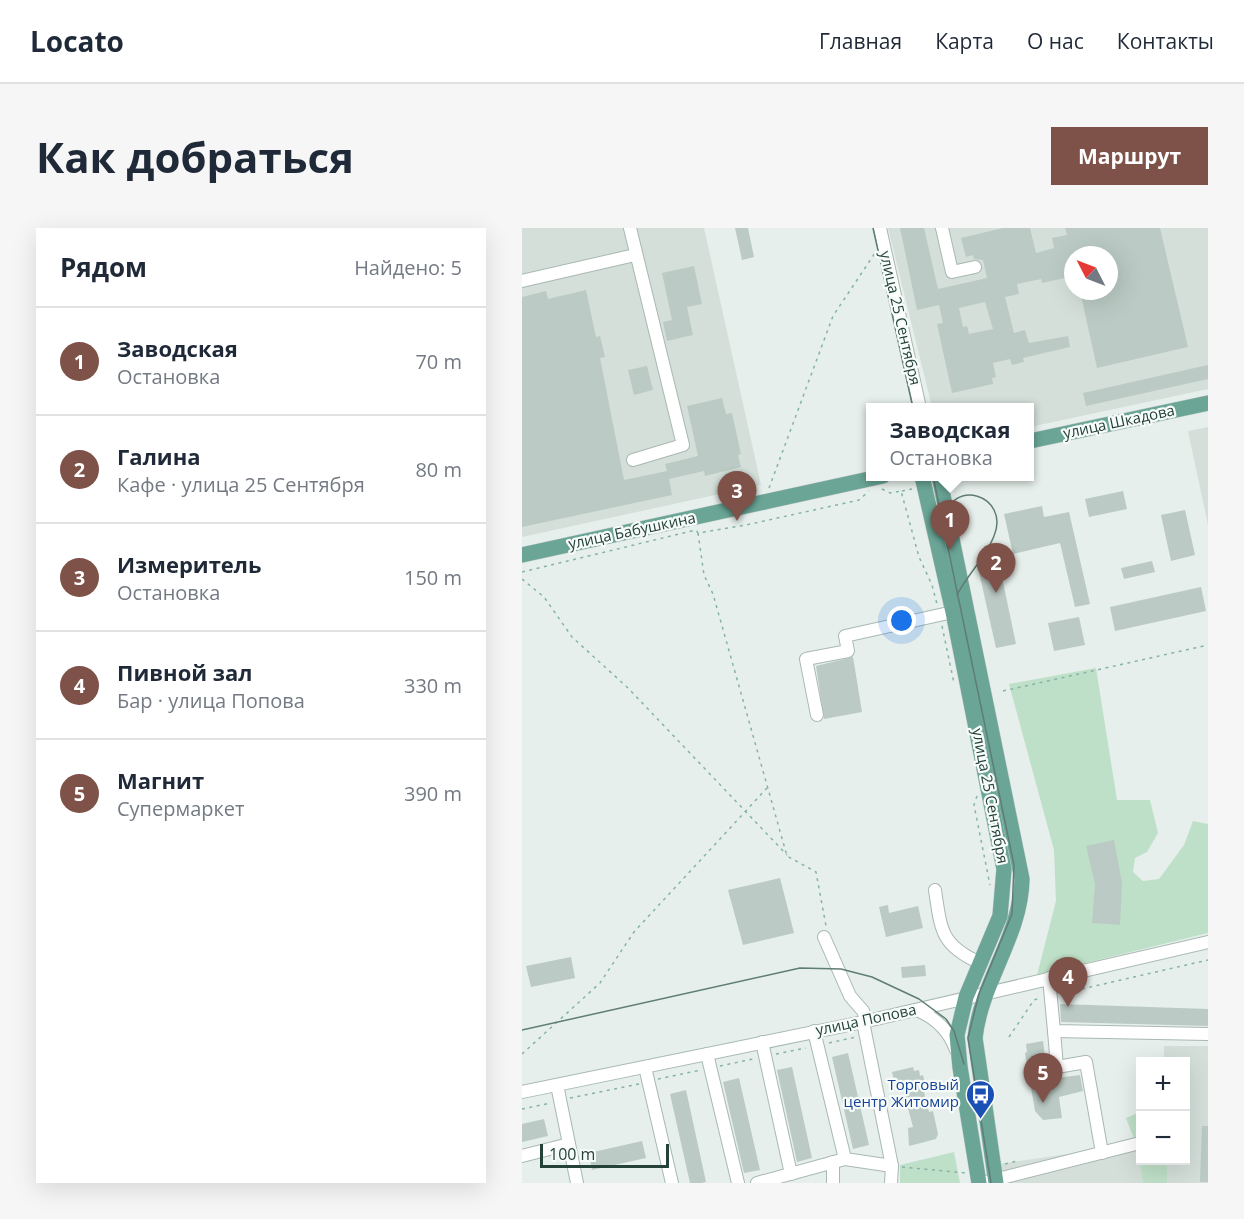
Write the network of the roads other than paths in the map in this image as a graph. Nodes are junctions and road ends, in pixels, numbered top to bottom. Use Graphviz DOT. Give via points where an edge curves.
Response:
graph roads {
  1 [pos="630,228"];
  2 [pos="880,228"];
  3 [pos="942,228"];
  4 [pos="635,255"];
  5 [pos="975,267"];
  6 [pos="522,280"];
  7 [pos="919,403"];
  8 [pos="1208,403"];
  9 [pos="1034,440"];
  10 [pos="633,460"];
  11 [pos="940,481"];
  12 [pos="881,482"];
  13 [pos="918,482"];
  14 [pos="522,555"];
  15 [pos="946,614"];
  16 [pos="817,715"];
  17 [pos="935,890"];
  18 [pos="827,934"];
  19 [pos="1208,942"];
  20 [pos="980,963"];
  21 [pos="1049,978"];
  22 [pos="988,992"];
  23 [pos="966,997"];
  24 [pos="917,1010"];
  25 [pos="862,1022"];
  26 [pos="1054,1030"];
  27 [pos="814,1031"];
  28 [pos="1208,1034"];
  29 [pos="762,1041"];
  30 [pos="707,1054"];
  31 [pos="960,1067"];
  32 [pos="645,1068"];
  33 [pos="557,1085"];
  34 [pos="522,1092"];
  35 [pos="569,1144"];
  36 [pos="1136,1144"];
  37 [pos="1102,1153"];
  38 [pos="522,1156"];
  39 [pos="839,1160"];
  40 [pos="892,1166"];
  41 [pos="791,1174"];
  42 [pos="987,1178"];
  43 [pos="577,1183"];
  44 [pos="672,1183"];
  45 [pos="738,1183"];
  46 [pos="757,1183"];
  47 [pos="833,1183"];
  48 [pos="891,1183"];
  1 -- 4 [label="street"];
  2 -- 7 [label="street, улица 25 Сентября"];
  3 -- 5 [label="street" via="952,272"];
  4 -- 6 [label="street"];
  4 -- 10 [label="street" via="683,445"];
  8 -- 9 [label="main road, улица Шкадова"];
  11 -- 22 [label="main road" via="1021,864 1018,917"];
  12 -- 14 [label="main road, улица Бабушкина" via="767,501"];
  13 -- 15 [label="main road, улица 25 Сентября"];
  15 -- 16 [label="street" via="845,636 848,651 806,659"];
  15 -- 20 [label="main road, улица 25 Сентября" via="1004,869 1000,916"];
  17 -- 20 [label="street" via="942,933 964,956"];
  18 -- 25 [label="street" via="850,996 863,1011"];
  19 -- 21 [label="street, улица Попова"];
  20 -- 23 [label="main road, улица 25 Сентября"];
  21 -- 22 [label="street, улица Попова"];
  21 -- 26 [label="street"];
  22 -- 23 [label="street, улица Попова"];
  22 -- 42 [label="main road" via="976,1027 975,1046"];
  23 -- 24 [label="street, улица Попова"];
  23 -- 31 [label="main road, улица 25 Сентября" via="957,1035"];
  24 -- 25 [label="street, улица Попова"];
  24 -- 31 [label="street" via="935,1019 950,1035"];
  25 -- 27 [label="street, улица Попова"];
  25 -- 40 [label="street"];
  26 -- 28 [label="street"];
  26 -- 37 [label="street" via="1057,1067 1086,1062"];
  27 -- 29 [label="street, улица Попова"];
  27 -- 39 [label="street"];
  29 -- 30 [label="street, улица Попова"];
  29 -- 41 [label="street"];
  30 -- 32 [label="street, улица Попова"];
  30 -- 45 [label="street"];
  31 -- 42 [label="main road, улица 25 Сентября"];
  32 -- 33 [label="street, улица Попова"];
  32 -- 44 [label="street"];
  33 -- 34 [label="street, улица Попова"];
  33 -- 35 [label="street"];
  35 -- 38 [label="street"];
  35 -- 43 [label="street"];
  36 -- 37 [label="street"];
  37 -- 42 [label="street"];
  39 -- 40 [label="street"];
  39 -- 41 [label="street"];
  39 -- 47 [label="street"];
  40 -- 48 [label="street"];
  41 -- 46 [label="street"];
}
